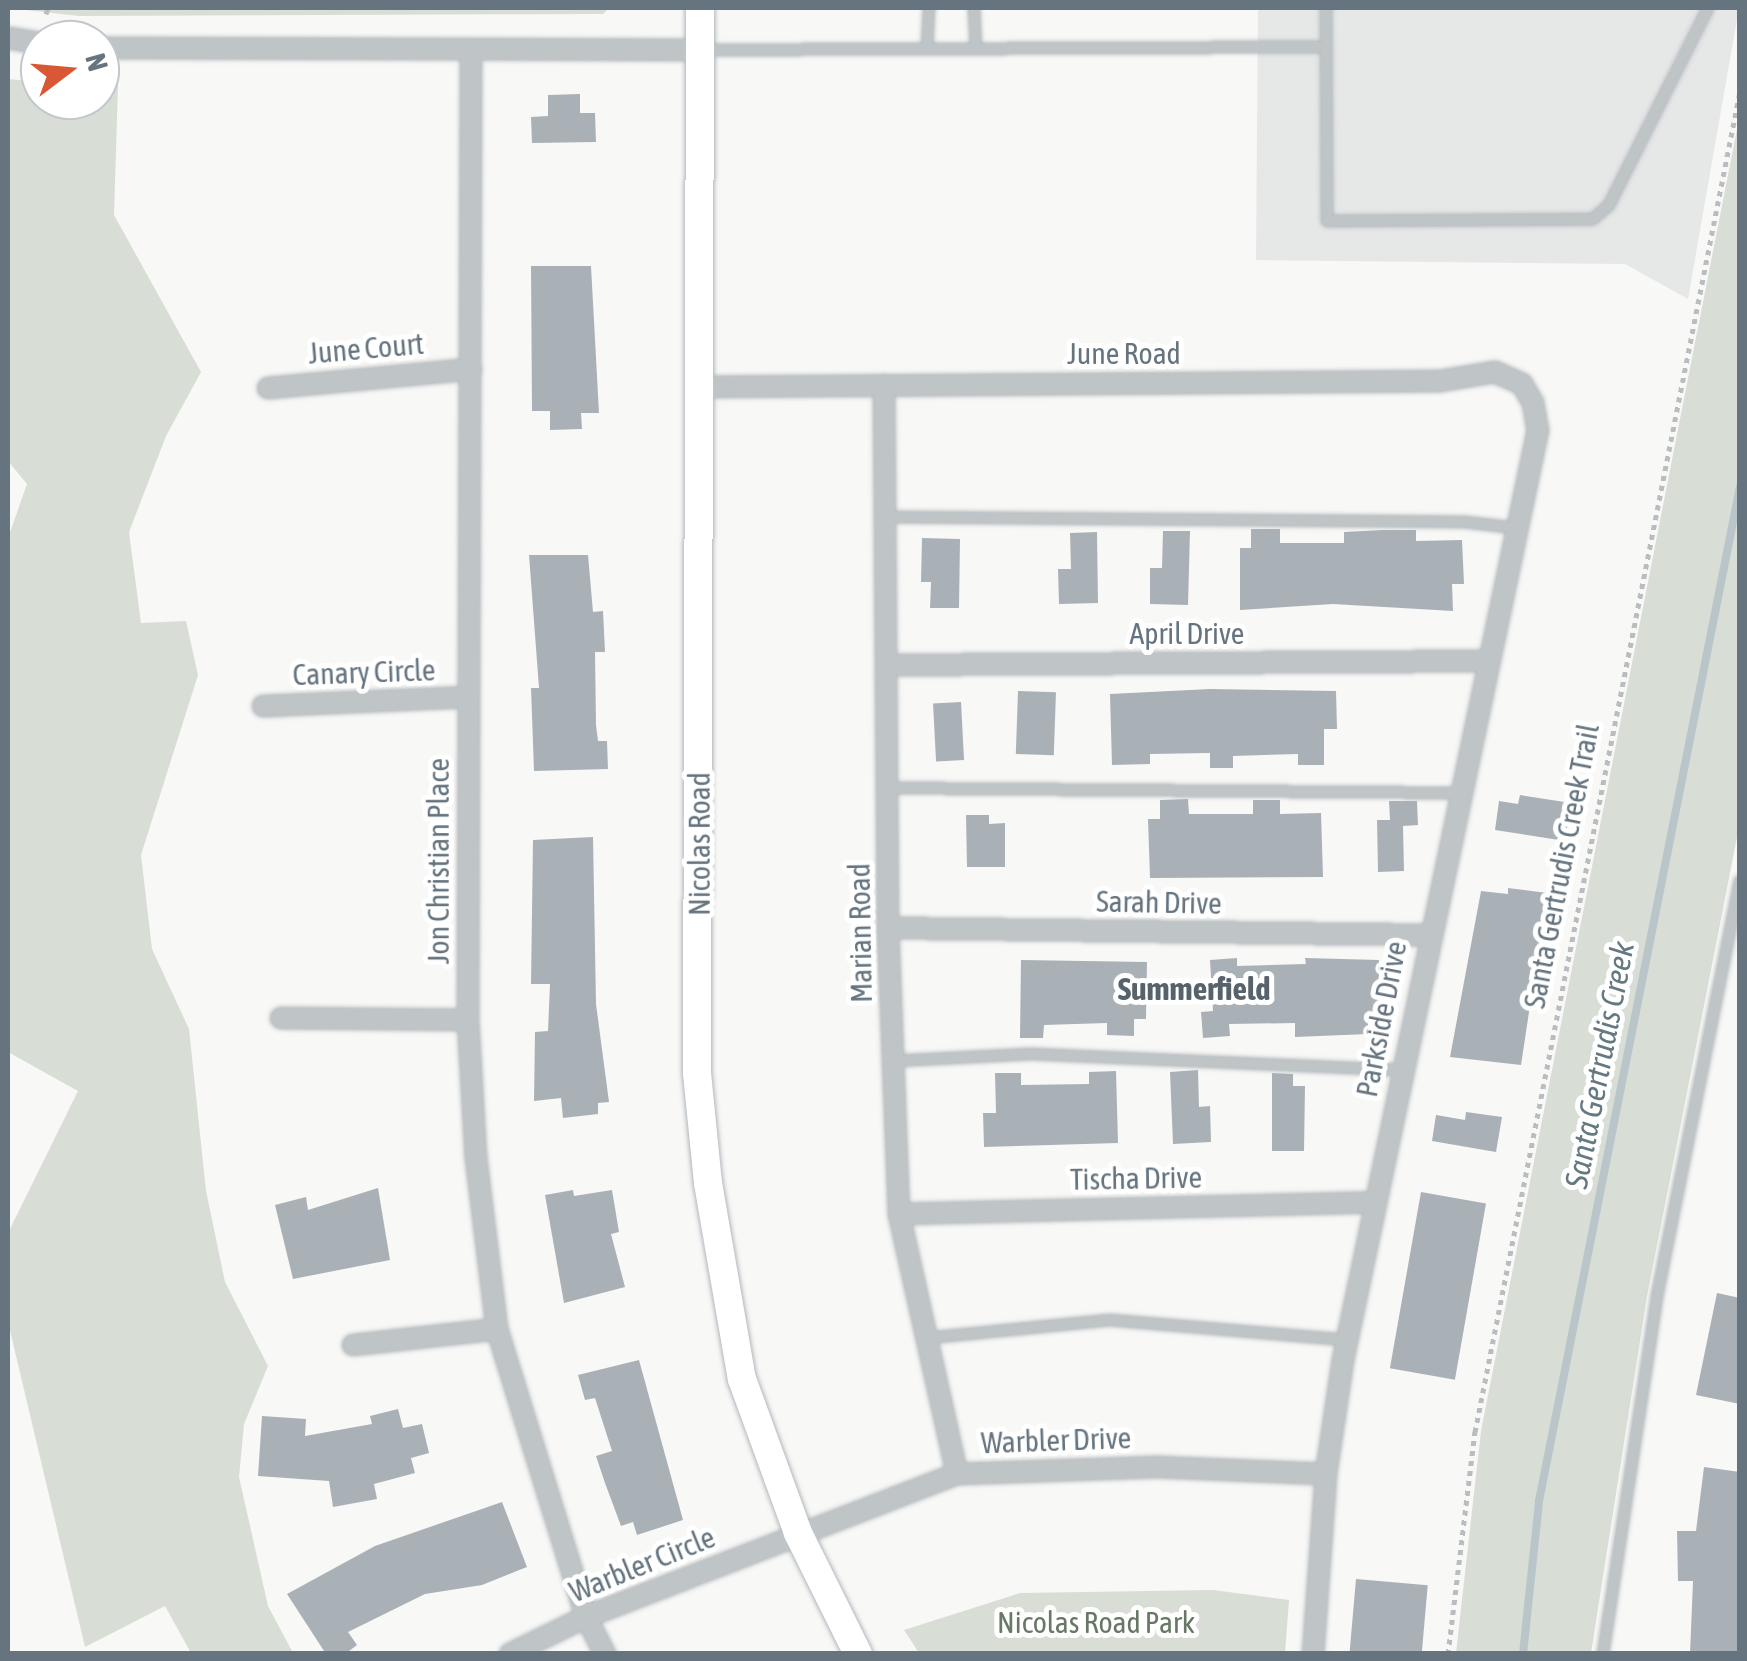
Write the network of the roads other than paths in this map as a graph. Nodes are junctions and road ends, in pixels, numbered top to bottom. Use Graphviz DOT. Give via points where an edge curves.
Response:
graph roads {
  1 [pos="700,8"];
  2 [pos="929,8"];
  3 [pos="974,8"];
  4 [pos="1326,8"];
  5 [pos="1708,8"];
  6 [pos="1326,47"];
  7 [pos="120,48"];
  8 [pos="927,49"];
  9 [pos="976,49"];
  10 [pos="471,50"];
  11 [pos="701,50"];
  12 [pos="471,368"];
  13 [pos="884,385"];
  14 [pos="701,387"];
  15 [pos="268,388"];
  16 [pos="1533,403"];
  17 [pos="885,517"];
  18 [pos="1516,528"];
  19 [pos="1488,661"];
  20 [pos="886,665"];
  21 [pos="468,698"];
  22 [pos="263,706"];
  23 [pos="887,788"];
  24 [pos="1460,792"];
  25 [pos="1740,881"];
  26 [pos="888,928"];
  27 [pos="1428,935"];
  28 [pos="282,1018"];
  29 [pos="468,1020"];
  30 [pos="893,1061"];
  31 [pos="1402,1070"];
  32 [pos="1375,1202"];
  33 [pos="899,1214"];
  34 [pos="497,1329"];
  35 [pos="927,1338"];
  36 [pos="1348,1340"];
  37 [pos="353,1345"];
  38 [pos="957,1474"];
  39 [pos="1326,1474"];
  40 [pos="798,1534"];
  41 [pos="586,1617"];
  42 [pos="510,1654"];
  43 [pos="605,1654"];
  44 [pos="858,1654"];
  45 [pos="1313,1654"];
  46 [pos="1603,1654"];
  1 -- 11 [label="main road, Nicolas Road"];
  2 -- 8 [label="lane"];
  3 -- 9 [label="lane"];
  4 -- 6 [label="lane"];
  5 -- 6 [label="lane" via="1609,205 1594,219 1327,221"];
  6 -- 9 [label="lane"];
  7 -- 10 [label="street"];
  8 -- 9 [label="lane"];
  8 -- 11 [label="lane"];
  10 -- 11 [label="street"];
  10 -- 12 [label="street, Jon Christian Place"];
  11 -- 14 [label="main road, Nicolas Road"];
  12 -- 15 [label="street, June Court"];
  12 -- 21 [label="street, Jon Christian Place"];
  13 -- 14 [label="street, June Road"];
  13 -- 16 [label="street, June Road" via="1440,381 1496,372 1522,384"];
  13 -- 17 [label="street, Marian Road"];
  14 -- 40 [label="main road, Nicolas Road" via="698,1072 708,1183 742,1379"];
  16 -- 18 [label="street, Parkside Drive" via="1538,430"];
  17 -- 18 [label="lane" via="1465,522"];
  17 -- 20 [label="street, Marian Road"];
  18 -- 19 [label="street, Parkside Drive"];
  19 -- 20 [label="street, April Drive"];
  19 -- 24 [label="street, Parkside Drive"];
  20 -- 23 [label="street, Marian Road"];
  21 -- 22 [label="street, Canary Circle"];
  21 -- 29 [label="street, Jon Christian Place"];
  23 -- 24 [label="lane"];
  23 -- 26 [label="street, Marian Road"];
  24 -- 27 [label="street, Parkside Drive"];
  25 -- 46 [label="lane" via="1657,1296"];
  26 -- 27 [label="street, Sarah Drive"];
  26 -- 30 [label="street, Marian Road"];
  27 -- 31 [label="street, Parkside Drive"];
  28 -- 29 [label="street"];
  29 -- 34 [label="street, Jon Christian Place"];
  30 -- 31 [label="lane" via="1031,1054"];
  30 -- 33 [label="street, Marian Road"];
  31 -- 32 [label="street, Parkside Drive"];
  32 -- 33 [label="street, Tischa Drive"];
  32 -- 36 [label="street, Parkside Drive"];
  33 -- 35 [label="street, Marian Road"];
  34 -- 37 [label="street"];
  34 -- 41 [label="street, Jon Christian Place"];
  35 -- 36 [label="lane" via="1110,1320"];
  35 -- 38 [label="street, Marian Road"];
  36 -- 39 [label="street, Parkside Drive"];
  38 -- 39 [label="street, Warbler Drive" via="1157,1467"];
  38 -- 40 [label="street, Warbler Drive"];
  39 -- 45 [label="street, Parkside Drive"];
  40 -- 41 [label="street, Warbler Circle"];
  40 -- 44 [label="main road, Nicolas Road"];
  41 -- 42 [label="street, Warbler Circle"];
  41 -- 43 [label="street, Jon Christian Place"];
}
